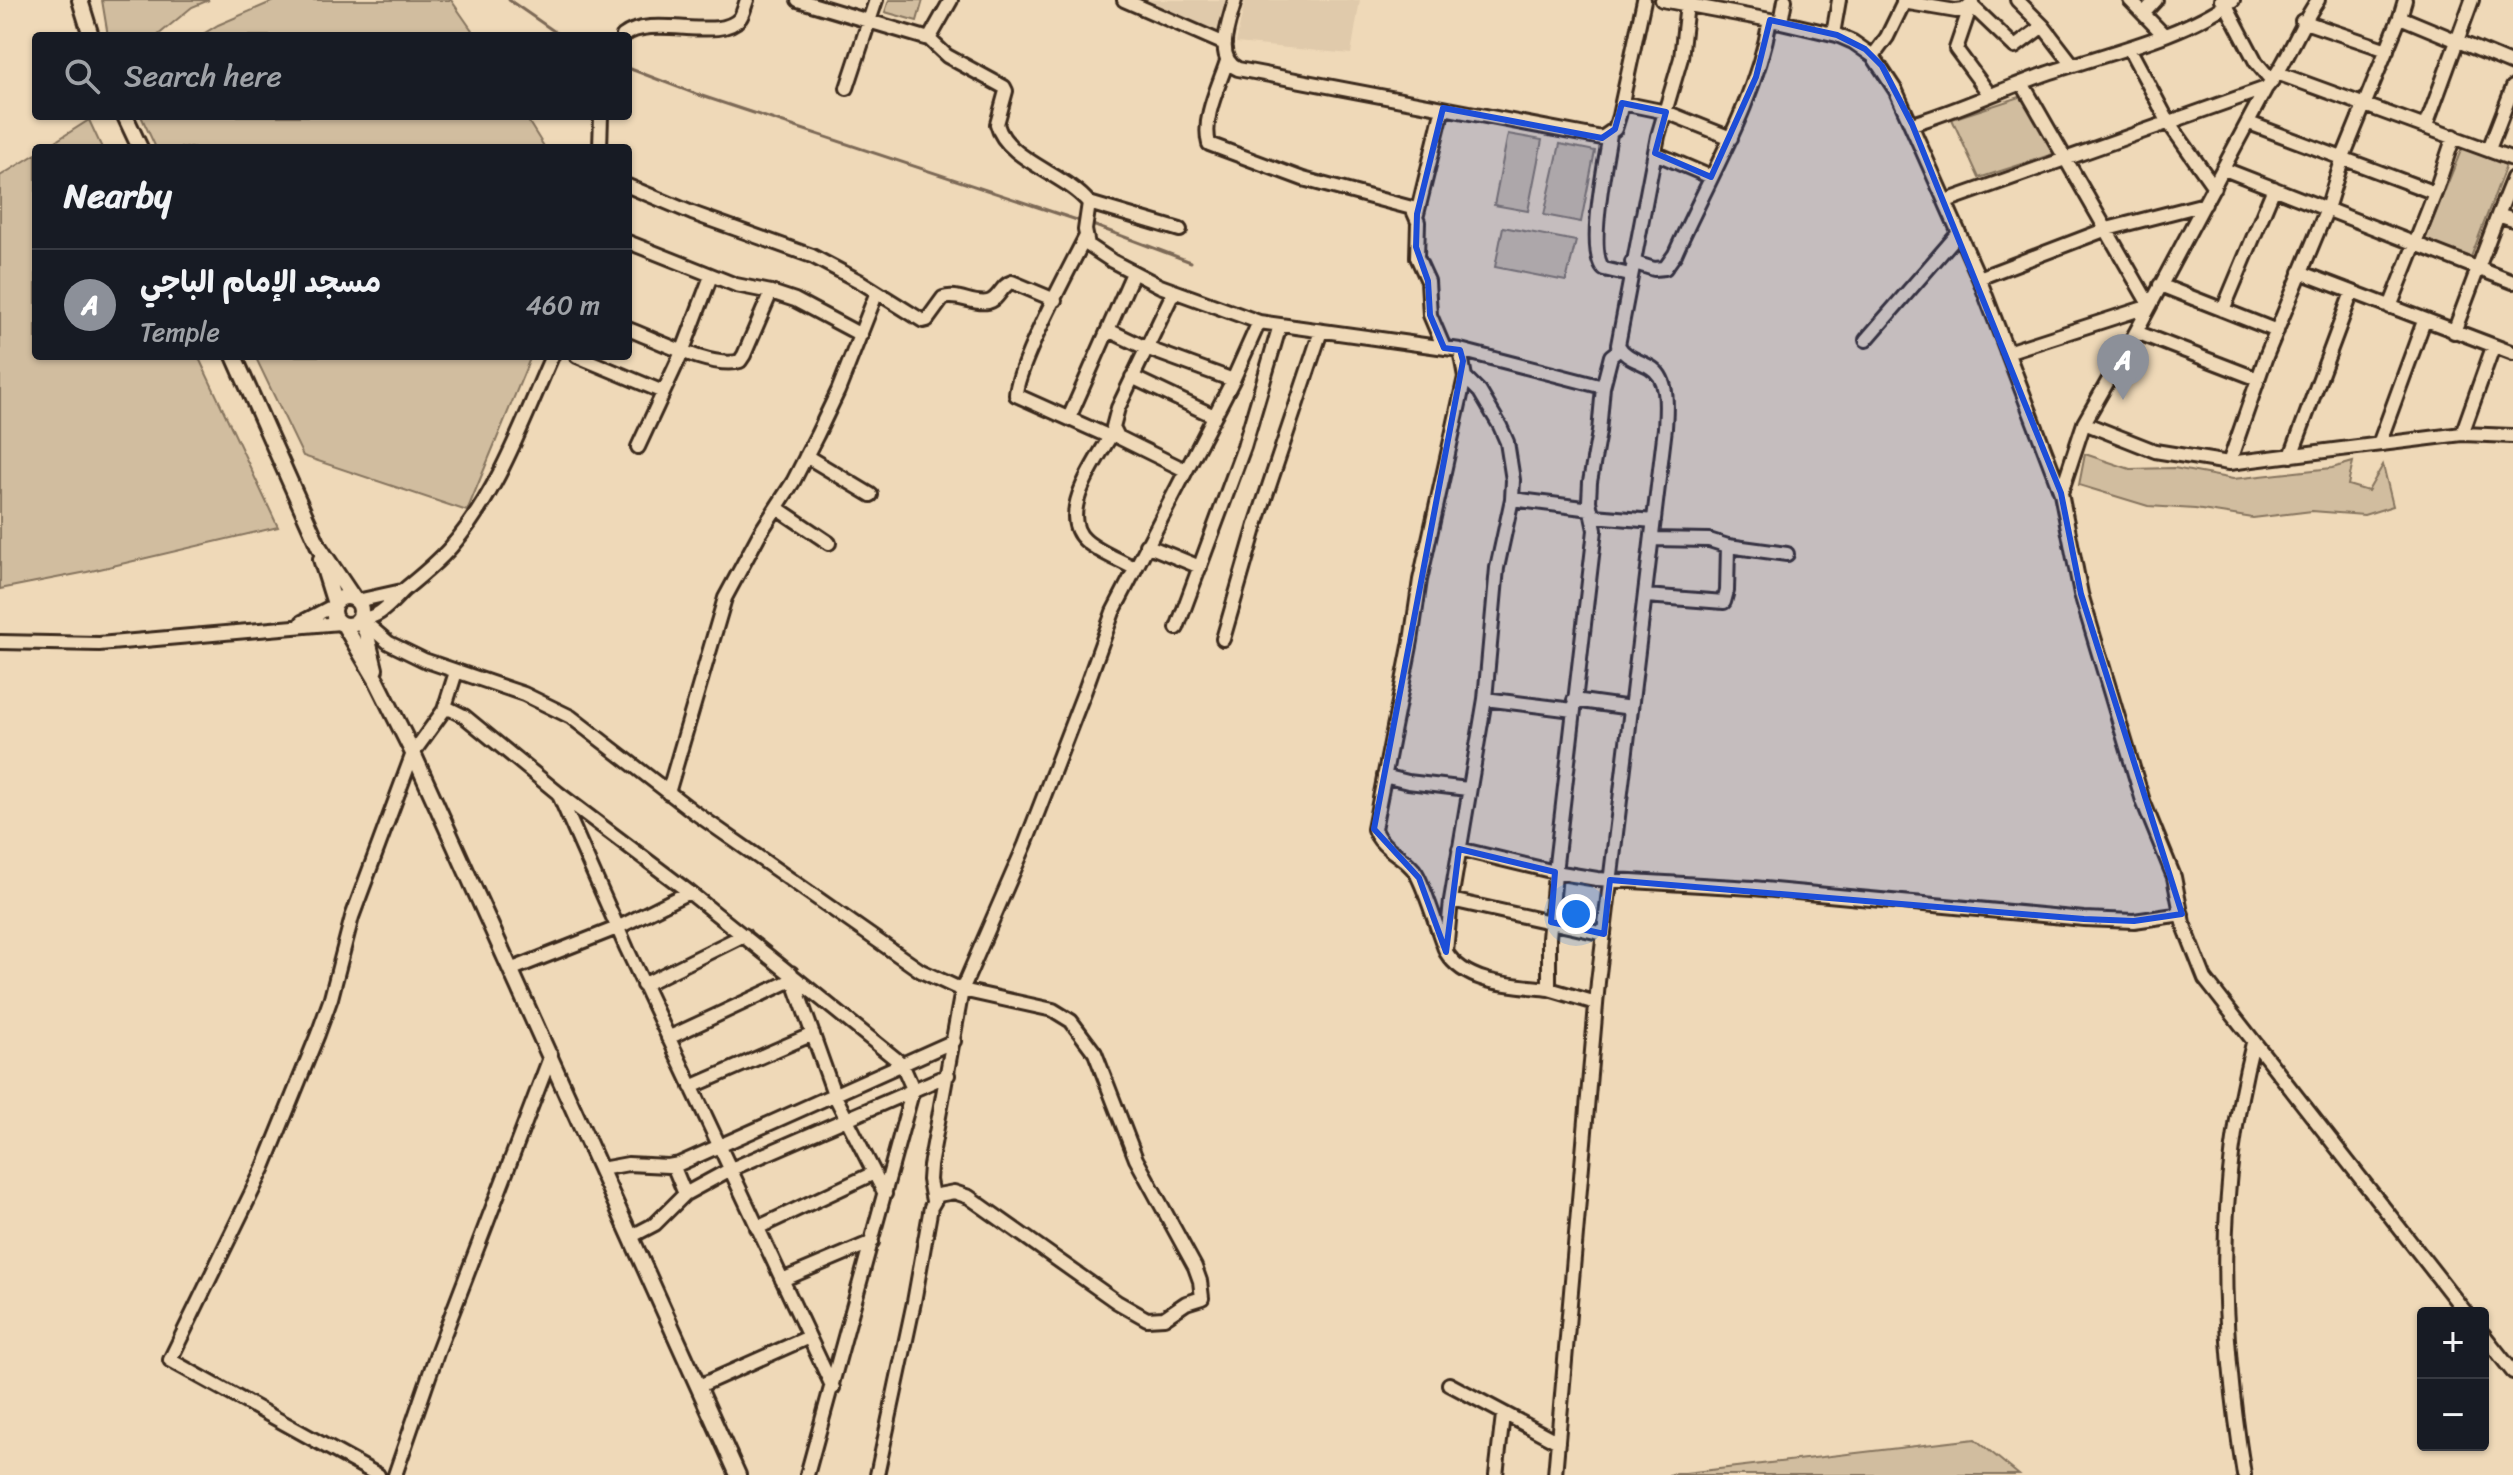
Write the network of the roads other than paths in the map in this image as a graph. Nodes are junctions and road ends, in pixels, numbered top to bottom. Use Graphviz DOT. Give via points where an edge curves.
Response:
graph roads {
  1 [pos="80,0"];
  2 [pos="747,0"];
  3 [pos="798,0"];
  4 [pos="876,0"];
  5 [pos="951,0"];
  6 [pos="1124,0"];
  7 [pos="1235,0"];
  8 [pos="1644,0"];
  9 [pos="1662,0"];
  10 [pos="1785,0"];
  11 [pos="1839,0"];
  12 [pos="2130,0"];
  13 [pos="2156,0"];
  14 [pos="2318,0"];
  15 [pos="2405,0"];
  16 [pos="2472,0"];
  17 [pos="1904,1"];
  18 [pos="2024,2"];
  19 [pos="2227,2"];
  20 [pos="1972,3"];
  21 [pos="1687,4"];
  22 [pos="2144,13"];
  23 [pos="2400,17"];
  24 [pos="869,20"];
  25 [pos="1775,21"];
  26 [pos="2302,21"];
  27 [pos="2043,26"];
  28 [pos="90,32"];
  29 [pos="632,32"];
  30 [pos="1833,34"];
  31 [pos="2163,34"];
  32 [pos="929,39"];
  33 [pos="2458,42"];
  34 [pos="1225,44"];
  35 [pos="2129,48"];
  36 [pos="2387,50"];
  37 [pos="1873,56"];
  38 [pos="1227,61"];
  39 [pos="2513,64"];
  40 [pos="2073,65"];
  41 [pos="2272,81"];
  42 [pos="2022,83"];
  43 [pos="2513,87"];
  44 [pos="847,88"];
  45 [pos="1990,95"];
  46 [pos="1622,103"];
  47 [pos="2365,104"];
  48 [pos="1443,108"];
  49 [pos="1666,112"];
  50 [pos="127,120"];
  51 [pos="601,120"];
  52 [pos="2169,123"];
  53 [pos="2249,123"];
  54 [pos="1912,124"];
  55 [pos="2426,126"];
  56 [pos="1610,134"];
  57 [pos="2454,136"];
  58 [pos="1731,138"];
  59 [pos="138,144"];
  60 [pos="600,144"];
  61 [pos="2489,149"];
  62 [pos="1655,153"];
  63 [pos="2343,157"];
  64 [pos="2066,159"];
  65 [pos="2513,159"];
  66 [pos="2224,169"];
  67 [pos="1711,177"];
  68 [pos="2513,178"];
  69 [pos="2214,187"];
  70 [pos="632,188"];
  71 [pos="2274,188"];
  72 [pos="2435,193"];
  73 [pos="1946,201"];
  74 [pos="1089,203"];
  75 [pos="2205,204"];
  76 [pos="2327,209"];
  77 [pos="1417,214"];
  78 [pos="2498,215"];
  79 [pos="2513,220"];
  80 [pos="2107,229"];
  81 [pos="1180,230"];
  82 [pos="1958,234"];
  83 [pos="1085,238"];
  84 [pos="632,244"];
  85 [pos="2414,244"];
  86 [pos="1631,269"];
  87 [pos="2478,270"];
  88 [pos="2300,272"];
  89 [pos="1133,273"];
  90 [pos="711,276"];
  91 [pos="1979,278"];
  92 [pos="2513,282"];
  93 [pos="2160,285"];
  94 [pos="1174,291"];
  95 [pos="771,292"];
  96 [pos="877,292"];
  97 [pos="2352,292"];
  98 [pos="1055,300"];
  99 [pos="2150,306"];
  100 [pos="2390,307"];
  101 [pos="2223,310"];
  102 [pos="2424,321"];
  103 [pos="1259,322"];
  104 [pos="1280,325"];
  105 [pos="1108,330"];
  106 [pos="632,331"];
  107 [pos="1321,331"];
  108 [pos="2277,331"];
  109 [pos="2136,332"];
  110 [pos="2454,332"];
  111 [pos="861,335"];
  112 [pos="1866,340"];
  113 [pos="2493,347"];
  114 [pos="1146,348"];
  115 [pos="1444,348"];
  116 [pos="1620,349"];
  117 [pos="683,350"];
  118 [pos="1460,350"];
  119 [pos="2007,352"];
  120 [pos="2513,353"];
  121 [pos="236,360"];
  122 [pos="550,360"];
  123 [pos="587,360"];
  124 [pos="1132,377"];
  125 [pos="1465,377"];
  126 [pos="2258,379"];
  127 [pos="1233,380"];
  128 [pos="1603,387"];
  129 [pos="663,392"];
  130 [pos="1214,416"];
  131 [pos="1069,418"];
  132 [pos="2084,423"];
  133 [pos="1112,434"];
  134 [pos="2462,434"];
  135 [pos="2513,436"];
  136 [pos="2379,444"];
  137 [pos="638,447"];
  138 [pos="806,456"];
  139 [pos="2291,456"];
  140 [pos="2229,463"];
  141 [pos="1185,470"];
  142 [pos="2061,493"];
  143 [pos="871,495"];
  144 [pos="1512,499"];
  145 [pos="777,508"];
  146 [pos="1592,513"];
  147 [pos="1654,521"];
  148 [pos="1652,539"];
  149 [pos="829,543"];
  150 [pos="1146,545"];
  151 [pos="1728,546"];
  152 [pos="319,547"];
  153 [pos="1787,554"];
  154 [pos="1200,567"];
  155 [pos="1134,568"];
  156 [pos="402,591"];
  157 [pos="1646,596"];
  158 [pos="356,600"];
  159 [pos="334,605"];
  160 [pos="360,618"];
  161 [pos="342,624"];
  162 [pos="295,625"];
  163 [pos="1177,628"];
  164 [pos="1223,639"];
  165 [pos="0,642"];
  166 [pos="456,672"];
  167 [pos="377,681"];
  168 [pos="1485,699"];
  169 [pos="1574,705"];
  170 [pos="1631,708"];
  171 [pos="444,710"];
  172 [pos="413,753"];
  173 [pos="1384,776"];
  174 [pos="1468,789"];
  175 [pos="558,793"];
  176 [pos="668,793"];
  177 [pos="1459,849"];
  178 [pos="1555,872"];
  179 [pos="1610,880"];
  180 [pos="689,892"];
  181 [pos="1451,900"];
  182 [pos="2182,914"];
  183 [pos="1551,922"];
  184 [pos="617,928"];
  185 [pos="1604,934"];
  186 [pos="744,935"];
  187 [pos="1446,952"];
  188 [pos="510,970"];
  189 [pos="792,976"];
  190 [pos="643,985"];
  191 [pos="1549,989"];
  192 [pos="962,990"];
  193 [pos="1596,1003"];
  194 [pos="813,1034"];
  195 [pos="668,1038"];
  196 [pos="954,1041"];
  197 [pos="2253,1043"];
  198 [pos="551,1055"];
  199 [pos="902,1064"];
  200 [pos="948,1075"];
  201 [pos="691,1087"];
  202 [pos="913,1089"];
  203 [pos="834,1094"];
  204 [pos="845,1118"];
  205 [pos="718,1146"];
  206 [pos="673,1165"];
  207 [pos="601,1169"];
  208 [pos="729,1170"];
  209 [pos="874,1173"];
  210 [pos="685,1194"];
  211 [pos="885,1194"];
  212 [pos="933,1201"];
  213 [pos="757,1228"];
  214 [pos="632,1236"];
  215 [pos="872,1242"];
  216 [pos="782,1280"];
  217 [pos="2461,1307"];
  218 [pos="809,1337"];
  219 [pos="2489,1342"];
  220 [pos="2513,1372"];
  221 [pos="1449,1384"];
  222 [pos="699,1386"];
  223 [pos="833,1388"];
  224 [pos="1503,1415"];
  225 [pos="1558,1442"];
  226 [pos="378,1475"];
  227 [pos="395,1475"];
  228 [pos="738,1475"];
  229 [pos="807,1475"];
  230 [pos="877,1475"];
  231 [pos="1496,1475"];
  232 [pos="1555,1475"];
  233 [pos="2244,1475"];
  1 -- 28 [label="main road"];
  2 -- 29 [label="street" via="739,19 716,28"];
  3 -- 24 [label="street"];
  4 -- 24 [label="street"];
  5 -- 32 [label="street"];
  6 -- 34 [label="street"];
  7 -- 34 [label="street"];
  8 -- 46 [label="street"];
  9 -- 21 [label="street"];
  10 -- 25 [label="street"];
  11 -- 30 [label="street"];
  12 -- 22 [label="street"];
  13 -- 22 [label="street"];
  14 -- 26 [label="street"];
  15 -- 23 [label="street"];
  16 -- 33 [label="street"];
  17 -- 20 [label="street" via="1956,11"];
  17 -- 37 [label="street"];
  18 -- 27 [label="street"];
  19 -- 31 [label="street"];
  19 -- 41 [label="street" via="2256,62"];
  20 -- 27 [label="street" via="2015,47"];
  20 -- 45 [label="street" via="1956,49"];
  21 -- 25 [label="street"];
  21 -- 49 [label="street" via="1681,58"];
  22 -- 31 [label="street"];
  23 -- 33 [label="street"];
  23 -- 36 [label="street"];
  24 -- 32 [label="street"];
  24 -- 44 [label="street"];
  25 -- 30 [label="street"];
  25 -- 58 [label="street"];
  26 -- 36 [label="street"];
  26 -- 41 [label="street"];
  27 -- 40 [label="street"];
  30 -- 37 [label="street"];
  31 -- 35 [label="street"];
  32 -- 74 [label="street" via="947,56 1004,87 997,124 1004,139 1076,188"];
  33 -- 39 [label="street"];
  33 -- 55 [label="street"];
  34 -- 38 [label="street"];
  35 -- 40 [label="street"];
  35 -- 52 [label="street"];
  36 -- 47 [label="street"];
  37 -- 54 [label="street"];
  38 -- 48 [label="street" via="1238,69"];
  38 -- 77 [label="street" via="1211,109 1209,144"];
  40 -- 42 [label="street"];
  41 -- 47 [label="street"];
  41 -- 52 [label="street"];
  41 -- 53 [label="street"];
  42 -- 45 [label="street"];
  42 -- 64 [label="street"];
  43 -- 61 [label="street"];
  45 -- 54 [label="street"];
  46 -- 49 [label="street"];
  46 -- 56 [label="street"];
  47 -- 55 [label="street"];
  47 -- 63 [label="street"];
  48 -- 56 [label="street" via="1588,137"];
  48 -- 77 [label="street"];
  49 -- 58 [label="street"];
  49 -- 62 [label="street"];
  50 -- 59 [label="main road"];
  51 -- 60 [label="street"];
  52 -- 64 [label="street"];
  52 -- 69 [label="street"];
  53 -- 63 [label="street"];
  53 -- 66 [label="street"];
  54 -- 73 [label="street"];
  55 -- 57 [label="street"];
  56 -- 86 [label="street" via="1596,257 1604,269"];
  57 -- 61 [label="street"];
  57 -- 72 [label="street"];
  58 -- 67 [label="street"];
  61 -- 65 [label="street"];
  62 -- 67 [label="street"];
  62 -- 86 [label="street"];
  63 -- 72 [label="street"];
  63 -- 76 [label="street"];
  64 -- 73 [label="street"];
  64 -- 80 [label="street"];
  66 -- 69 [label="street"];
  66 -- 71 [label="street"];
  67 -- 86 [label="street" via="1665,268"];
  68 -- 78 [label="street"];
  69 -- 75 [label="street"];
  70 -- 96 [label="street" via="812,256"];
  71 -- 76 [label="street"];
  71 -- 101 [label="street"];
  72 -- 85 [label="street"];
  73 -- 82 [label="street"];
  74 -- 81 [label="street"];
  74 -- 83 [label="street"];
  75 -- 80 [label="street"];
  75 -- 93 [label="street"];
  76 -- 85 [label="street"];
  76 -- 88 [label="street"];
  77 -- 115 [label="street" via="1417,257 1428,281 1430,315"];
  78 -- 79 [label="street"];
  78 -- 87 [label="street"];
  80 -- 91 [label="street"];
  80 -- 99 [label="street"];
  82 -- 91 [label="street"];
  82 -- 112 [label="street"];
  83 -- 89 [label="street"];
  83 -- 98 [label="street"];
  84 -- 90 [label="street"];
  85 -- 87 [label="street"];
  85 -- 100 [label="street"];
  86 -- 116 [label="street"];
  87 -- 92 [label="street"];
  87 -- 110 [label="street"];
  88 -- 97 [label="street"];
  88 -- 108 [label="street"];
  89 -- 94 [label="street"];
  89 -- 105 [label="street"];
  90 -- 95 [label="street"];
  90 -- 117 [label="street"];
  91 -- 119 [label="street"];
  93 -- 99 [label="street"];
  93 -- 101 [label="street"];
  94 -- 103 [label="street"];
  94 -- 114 [label="street"];
  95 -- 111 [label="street"];
  95 -- 117 [label="street" via="740,361 722,363"];
  96 -- 98 [label="street" via="923,321 943,298 954,295 985,303 1012,282"];
  96 -- 111 [label="street"];
  97 -- 100 [label="street"];
  97 -- 139 [label="street"];
  98 -- 131 [label="street" via="1016,395"];
  99 -- 109 [label="street"];
  99 -- 119 [label="street"];
  100 -- 102 [label="street"];
  101 -- 108 [label="street"];
  102 -- 110 [label="street"];
  102 -- 136 [label="street"];
  103 -- 104 [label="street"];
  103 -- 127 [label="street"];
  104 -- 107 [label="street"];
  104 -- 154 [label="street" via="1244,447"];
  105 -- 114 [label="street"];
  105 -- 131 [label="street"];
  106 -- 117 [label="street"];
  107 -- 115 [label="street"];
  107 -- 164 [label="street"];
  108 -- 126 [label="street"];
  109 -- 126 [label="street"];
  109 -- 132 [label="street"];
  110 -- 113 [label="street"];
  111 -- 138 [label="street"];
  113 -- 120 [label="street"];
  113 -- 134 [label="street"];
  114 -- 124 [label="street"];
  114 -- 127 [label="street"];
  115 -- 118 [label="street"];
  116 -- 128 [label="street" via="1611,356"];
  116 -- 147 [label="street" via="1657,372 1662,383 1666,418"];
  117 -- 129 [label="street"];
  118 -- 125 [label="street"];
  118 -- 128 [label="street"];
  119 -- 142 [label="street"];
  121 -- 152 [label="main road"];
  122 -- 156 [label="street" via="502,466 469,523 431,568"];
  123 -- 129 [label="street"];
  124 -- 130 [label="street"];
  124 -- 133 [label="street"];
  125 -- 144 [label="street" via="1480,392 1507,442"];
  125 -- 173 [label="street"];
  126 -- 140 [label="street"];
  127 -- 130 [label="street"];
  128 -- 146 [label="street" via="1590,482"];
  129 -- 137 [label="street"];
  130 -- 141 [label="street"];
  131 -- 133 [label="street"];
  132 -- 140 [label="street" via="2155,451"];
  132 -- 142 [label="street"];
  133 -- 141 [label="street"];
  133 -- 155 [label="street" via="1083,486 1075,524 1090,544"];
  134 -- 135 [label="street"];
  134 -- 136 [label="street"];
  136 -- 139 [label="street"];
  138 -- 143 [label="street"];
  138 -- 145 [label="street"];
  139 -- 140 [label="street"];
  141 -- 150 [label="street"];
  142 -- 182 [label="street" via="2081,594"];
  144 -- 146 [label="street"];
  144 -- 168 [label="street" via="1497,568"];
  145 -- 149 [label="street"];
  145 -- 176 [label="street" via="725,598"];
  146 -- 147 [label="street"];
  146 -- 169 [label="street" via="1595,530"];
  147 -- 148 [label="street"];
  148 -- 151 [label="street" via="1709,540"];
  148 -- 157 [label="street"];
  150 -- 154 [label="street"];
  150 -- 155 [label="street"];
  151 -- 153 [label="street"];
  151 -- 157 [label="street" via="1724,602"];
  152 -- 158 [label="main road"];
  152 -- 159 [label="main road"];
  154 -- 163 [label="street"];
  155 -- 192 [label="street"];
  156 -- 158 [label="street"];
  156 -- 160 [label="street" via="376,616"];
  157 -- 170 [label="street"];
  158 -- 159 [label="main road" via="343,597"];
  158 -- 160 [label="main road"];
  159 -- 161 [label="main road" via="333,616"];
  159 -- 162 [label="street"];
  160 -- 161 [label="main road"];
  160 -- 166 [label="street" via="389,643"];
  160 -- 167 [label="main road"];
  161 -- 162 [label="street"];
  161 -- 167 [label="main road"];
  162 -- 165 [label="street" via="99,644"];
  166 -- 171 [label="street"];
  166 -- 176 [label="street" via="524,694 571,717"];
  167 -- 172 [label="main road"];
  168 -- 169 [label="street"];
  168 -- 174 [label="street"];
  169 -- 170 [label="street"];
  169 -- 178 [label="street"];
  170 -- 179 [label="street"];
  171 -- 172 [label="street"];
  171 -- 175 [label="street" via="464,716"];
  172 -- 188 [label="main road"];
  172 -- 226 [label="street" via="352,917 318,1034 264,1167 170,1360"];
  173 -- 174 [label="street"];
  173 -- 187 [label="street" via="1376,834 1419,878"];
  174 -- 177 [label="street"];
  175 -- 180 [label="street"];
  175 -- 184 [label="street"];
  176 -- 192 [label="street" via="921,971"];
  177 -- 178 [label="street"];
  177 -- 181 [label="street"];
  178 -- 179 [label="street"];
  178 -- 183 [label="street"];
  179 -- 182 [label="street" via="2084,919 2134,921"];
  179 -- 185 [label="street"];
  180 -- 184 [label="street"];
  180 -- 186 [label="street"];
  181 -- 183 [label="street"];
  181 -- 187 [label="street"];
  182 -- 197 [label="street" via="2205,979"];
  183 -- 185 [label="street"];
  183 -- 191 [label="street"];
  184 -- 188 [label="street"];
  184 -- 190 [label="street"];
  185 -- 193 [label="street"];
  186 -- 189 [label="street"];
  186 -- 190 [label="street"];
  187 -- 191 [label="street" via="1461,970 1498,983"];
  188 -- 198 [label="main road"];
  189 -- 194 [label="street"];
  189 -- 195 [label="street"];
  189 -- 199 [label="street"];
  190 -- 195 [label="street"];
  191 -- 193 [label="street"];
  192 -- 196 [label="street"];
  192 -- 212 [label="street" via="1053,1010 1087,1040 1136,1159 1195,1267 1202,1298 1164,1318 1147,1319 969,1197 946,1191"];
  193 -- 225 [label="street"];
  194 -- 201 [label="street"];
  194 -- 203 [label="street"];
  195 -- 201 [label="street"];
  196 -- 199 [label="street"];
  196 -- 200 [label="street"];
  197 -- 217 [label="street"];
  197 -- 233 [label="street" via="2230,1162 2224,1254"];
  198 -- 207 [label="main road"];
  198 -- 227 [label="street"];
  199 -- 202 [label="street"];
  199 -- 203 [label="street"];
  200 -- 202 [label="street"];
  200 -- 212 [label="street" via="930,1166"];
  201 -- 205 [label="street"];
  202 -- 204 [label="street"];
  202 -- 211 [label="street"];
  203 -- 204 [label="street"];
  203 -- 205 [label="street"];
  204 -- 208 [label="street"];
  204 -- 209 [label="street"];
  205 -- 206 [label="street"];
  205 -- 208 [label="street"];
  206 -- 207 [label="street"];
  206 -- 210 [label="street"];
  207 -- 214 [label="main road"];
  208 -- 210 [label="street"];
  208 -- 213 [label="street"];
  209 -- 211 [label="street"];
  209 -- 213 [label="street"];
  210 -- 214 [label="street" via="655,1224"];
  211 -- 215 [label="street"];
  212 -- 230 [label="street"];
  213 -- 216 [label="street"];
  214 -- 222 [label="main road"];
  215 -- 216 [label="street"];
  215 -- 223 [label="street"];
  216 -- 218 [label="street"];
  218 -- 222 [label="street"];
  218 -- 223 [label="street"];
  219 -- 220 [label="street"];
  221 -- 224 [label="street"];
  222 -- 228 [label="main road"];
  223 -- 229 [label="street"];
  224 -- 225 [label="street"];
  224 -- 231 [label="street"];
  225 -- 232 [label="street"];
}
